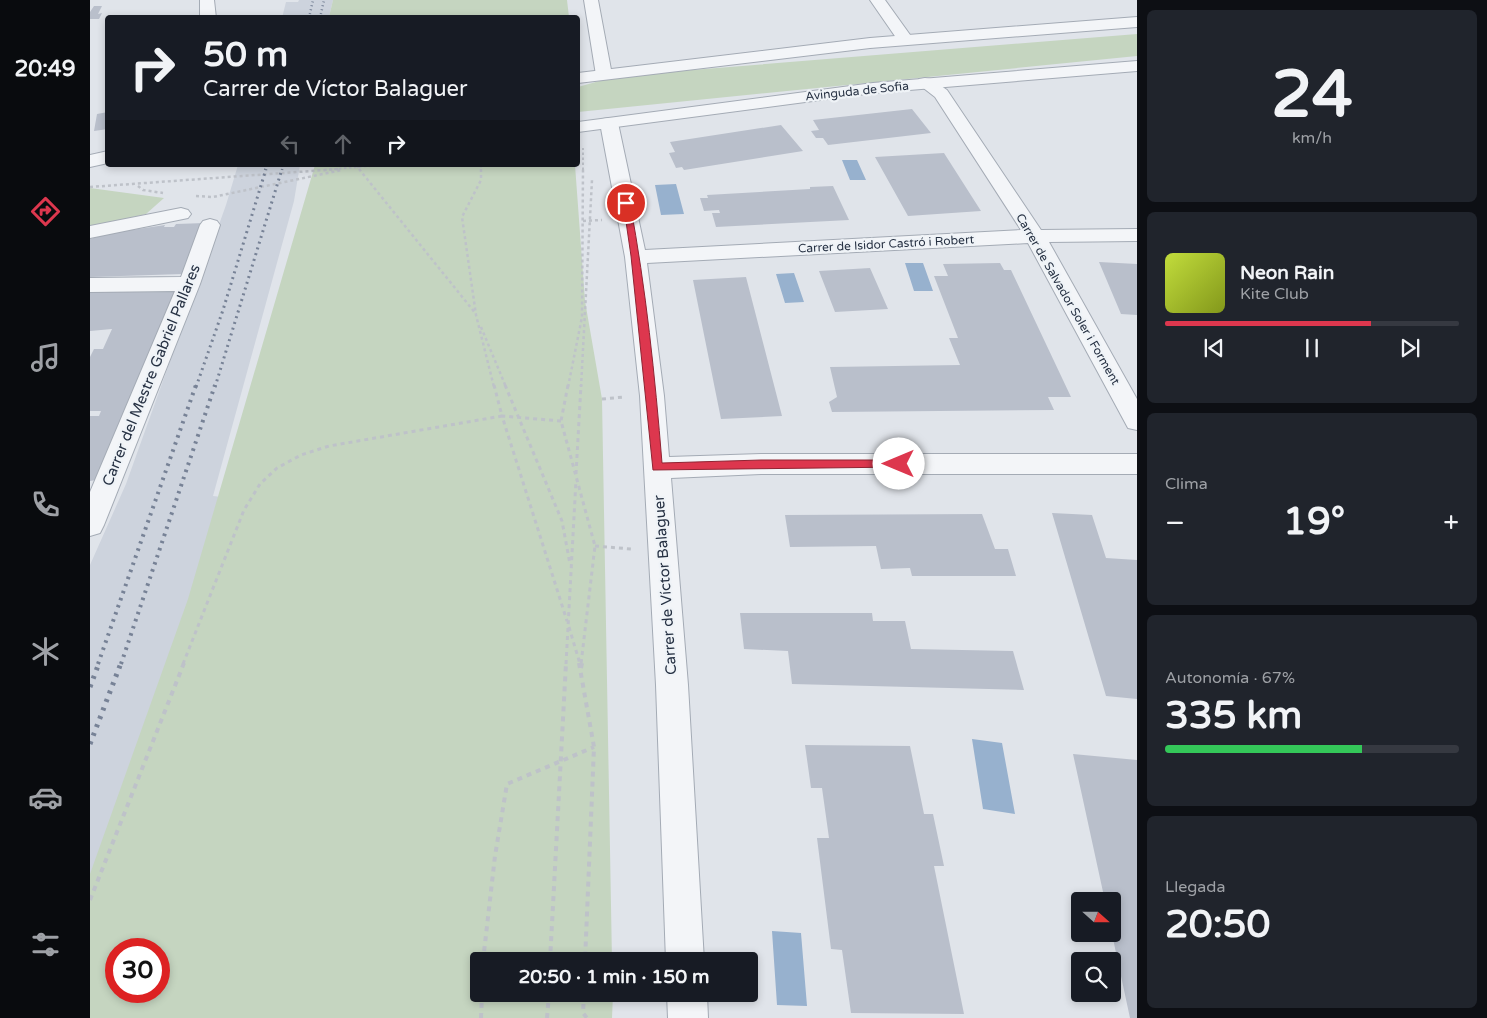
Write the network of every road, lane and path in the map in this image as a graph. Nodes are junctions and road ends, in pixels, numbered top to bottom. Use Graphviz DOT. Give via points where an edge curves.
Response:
graph roads {
  1 [pos="207,0"];
  2 [pos="591,0"];
  3 [pos="876,0"];
  4 [pos="208,15"];
  5 [pos="1137,22"];
  6 [pos="905,39"];
  7 [pos="1137,66"];
  8 [pos="604,74"];
  9 [pos="580,78"];
  10 [pos="925,83"];
  11 [pos="609,123"];
  12 [pos="580,135"];
  13 [pos="105,158"];
  14 [pos="105,161"];
  15 [pos="90,163"];
  16 [pos="345,167"];
  17 [pos="352,167"];
  18 [pos="358,167"];
  19 [pos="481,167"];
  20 [pos="592,174"];
  21 [pos="138,185"];
  22 [pos="90,187"];
  23 [pos="169,194"];
  24 [pos="213,197"];
  25 [pos="180,214"];
  26 [pos="210,225"];
  27 [pos="90,232"];
  28 [pos="1137,235"];
  29 [pos="1035,236"];
  30 [pos="636,256"];
  31 [pos="189,284"];
  32 [pos="90,285"];
  33 [pos="476,315"];
  34 [pos="502,416"];
  35 [pos="561,421"];
  36 [pos="1137,421"];
  37 [pos="1137,464"];
  38 [pos="657,468"];
  39 [pos="97,496"];
  40 [pos="90,525"];
  41 [pos="571,571"];
  42 [pos="581,668"];
  43 [pos="594,747"];
  44 [pos="90,900"];
  45 [pos="484,952"];
  46 [pos="550,952"];
  47 [pos="585,952"];
  48 [pos="685,952"];
  49 [pos="482,1002"];
  50 [pos="548,1002"];
  51 [pos="584,1002"];
  52 [pos="687,1002"];
  53 [pos="583,1015"];
  54 [pos="481,1018"];
  55 [pos="547,1018"];
  56 [pos="587,1018"];
  57 [pos="688,1018"];
  1 -- 4 [label="street"];
  2 -- 8 [label="street"];
  3 -- 6 [label="street"];
  5 -- 6 [label="street"];
  6 -- 8 [label="street"];
  7 -- 10 [label="street, Avinguda de Sofia"];
  8 -- 9 [label="street"];
  10 -- 11 [label="street, Avinguda de Sofia"];
  10 -- 29 [label="street, Carrer de Salvador Soler i Forment" via="940,94"];
  11 -- 12 [label="street, Avinguda de Sofia"];
  11 -- 30 [label="street, Carrer de Víctor Balaguer"];
  12 -- 35 [label="path" via="582,317"];
  13 -- 15 [label="street"];
  14 -- 15 [label="street"];
  16 -- 21 [label="path"];
  17 -- 24 [label="path"];
  18 -- 33 [label="path"];
  19 -- 33 [label="path" via="481,180 462,217"];
  20 -- 41 [label="path"];
  21 -- 22 [label="path"];
  21 -- 23 [label="path" via="143,190"];
  25 -- 27 [label="street"];
  26 -- 31 [label="street, Carrer del Mestre Gabriel Pallares"];
  28 -- 29 [label="street, Carrer de Isidor Castró i Robert"];
  29 -- 30 [label="street, Carrer de Isidor Castró i Robert"];
  29 -- 36 [label="street, Carrer de Salvador Soler i Forment"];
  30 -- 38 [label="street, Carrer de Víctor Balaguer"];
  31 -- 32 [label="street"];
  31 -- 39 [label="street, Carrer del Mestre Gabriel Pallares"];
  33 -- 34 [label="path"];
  33 -- 41 [label="path" via="562,521"];
  34 -- 35 [label="path"];
  34 -- 42 [label="path"];
  34 -- 44 [label="path" via="329,446 277,468 260,484 244,510"];
  35 -- 42 [label="path" via="595,546"];
  37 -- 38 [label="street" via="761,464"];
  38 -- 48 [label="street, Carrer de Víctor Balaguer" via="672,685"];
  39 -- 40 [label="street, Carrer del Mestre Gabriel Pallares"];
  41 -- 46 [label="path"];
  42 -- 43 [label="path"];
  43 -- 45 [label="path" via="507,784"];
  43 -- 47 [label="path"];
  49 -- 54 [label="path"];
  50 -- 55 [label="path"];
  51 -- 53 [label="path"];
  52 -- 57 [label="street"];
  53 -- 56 [label="path"];
}
